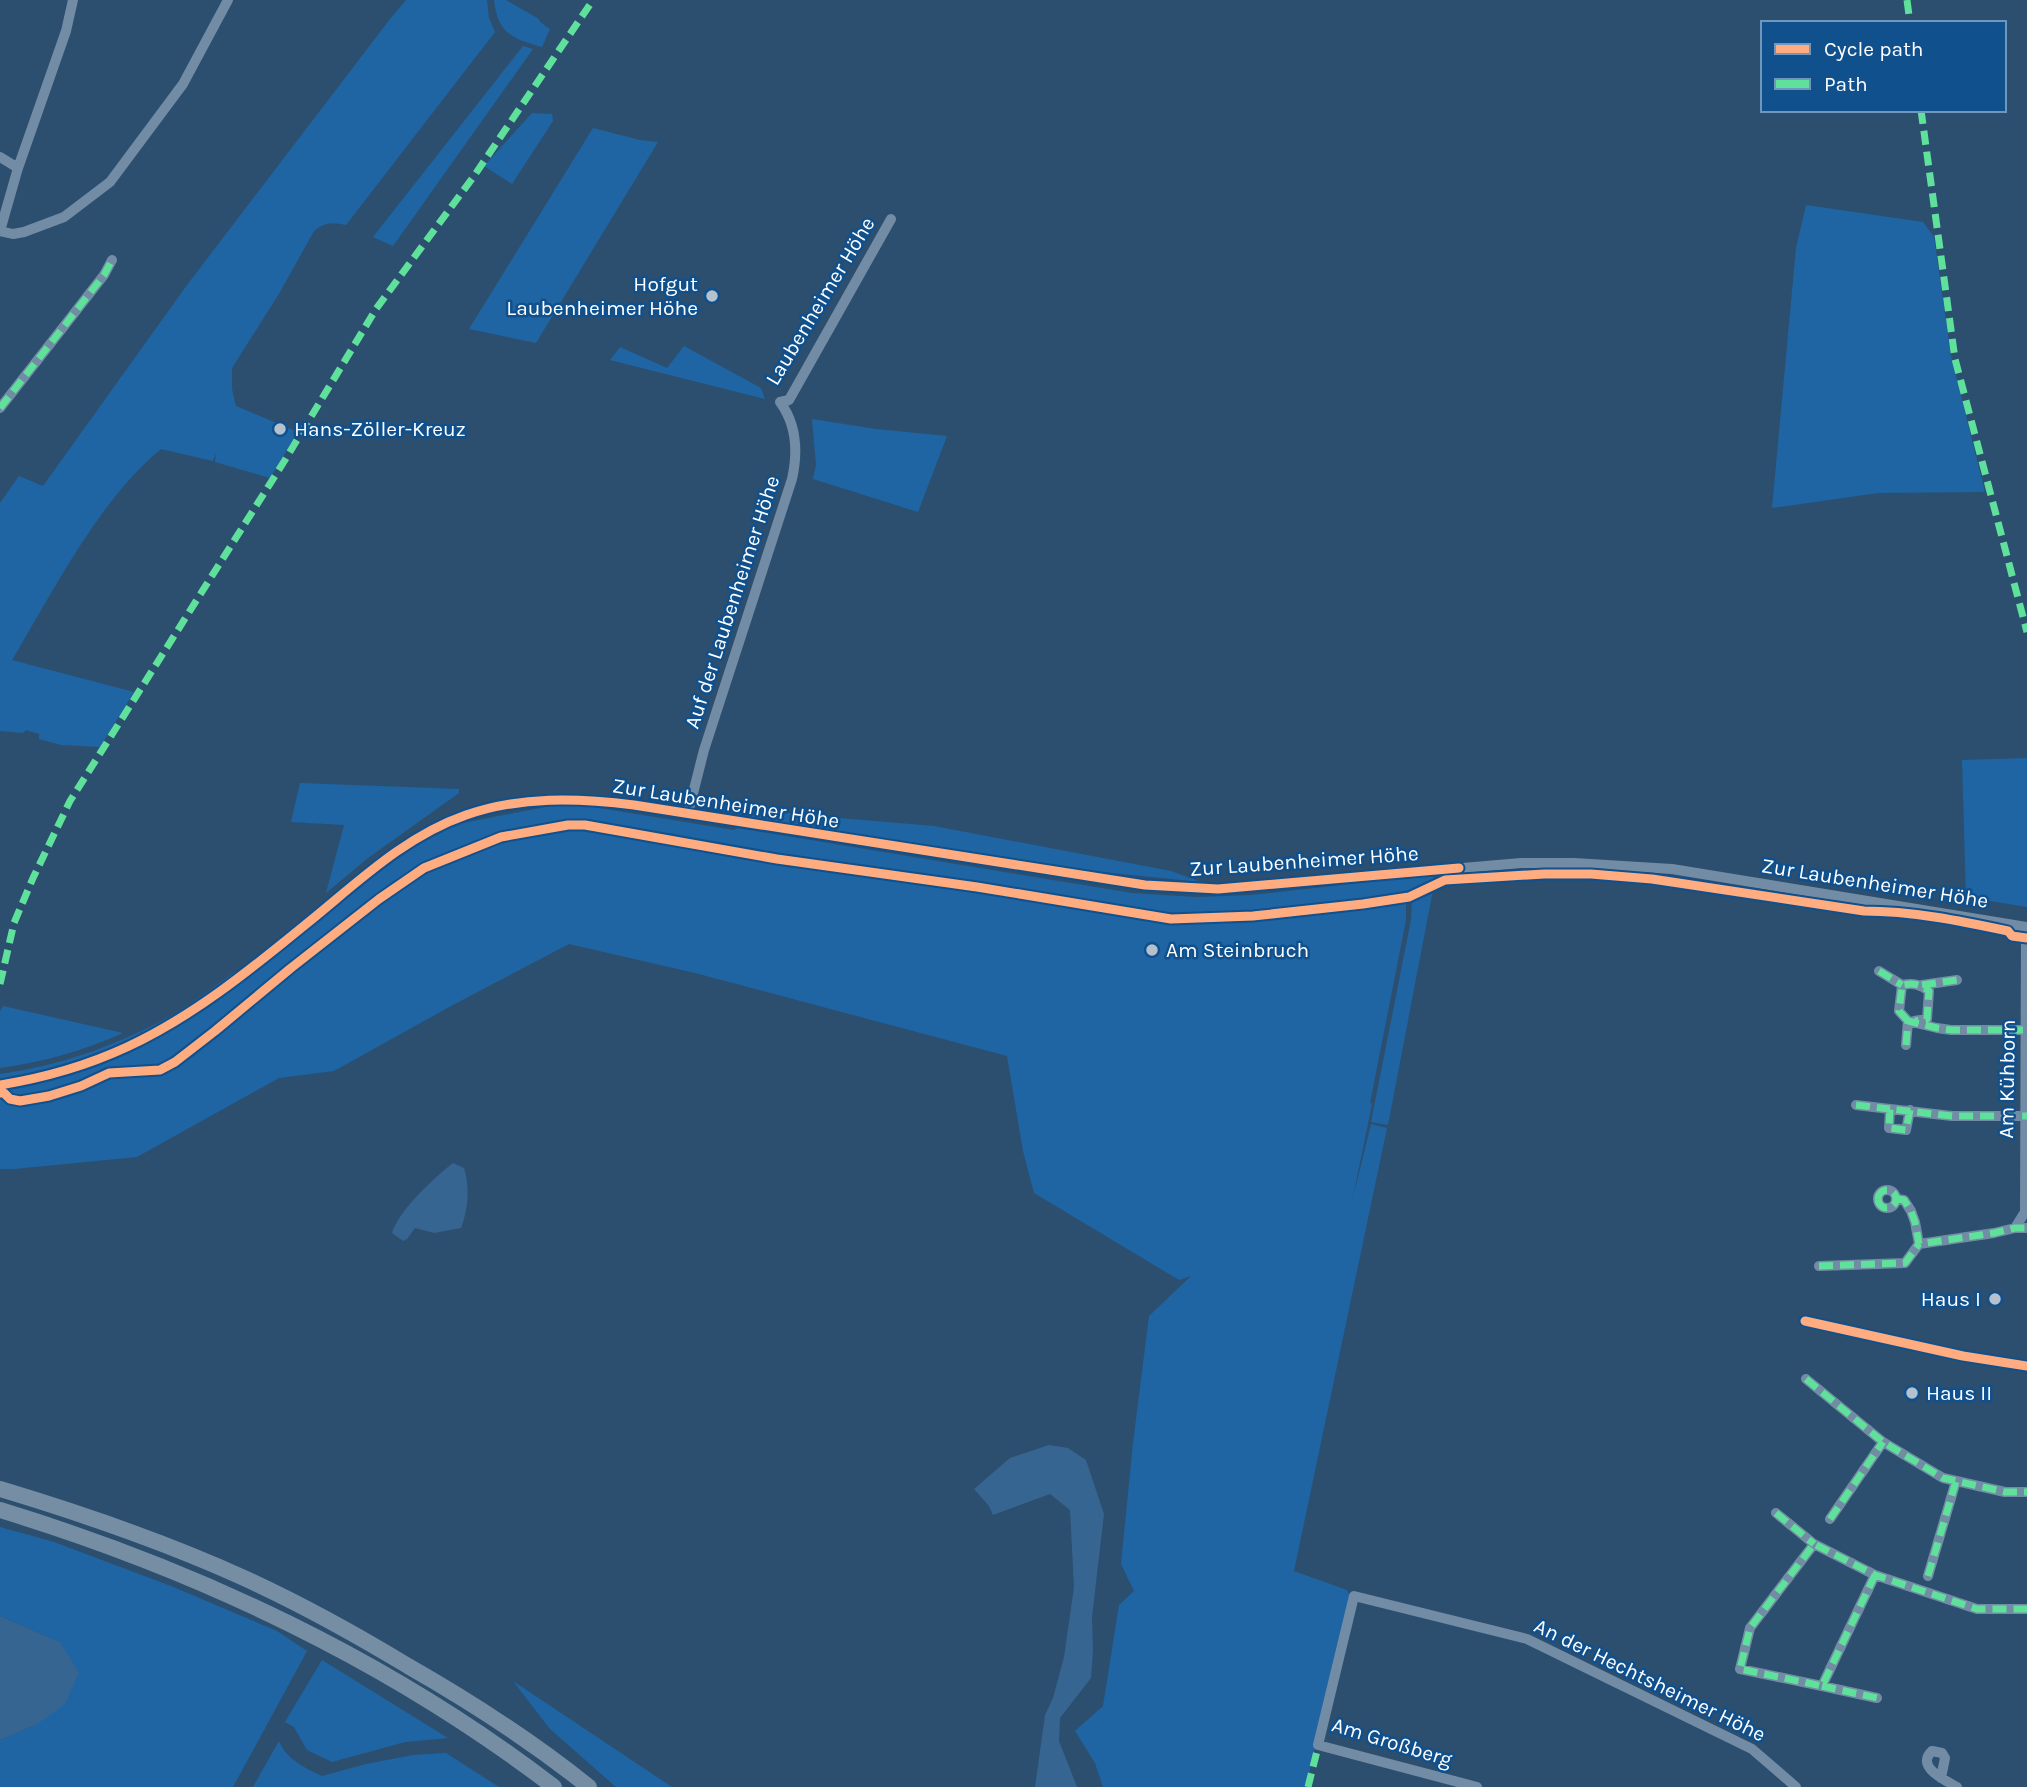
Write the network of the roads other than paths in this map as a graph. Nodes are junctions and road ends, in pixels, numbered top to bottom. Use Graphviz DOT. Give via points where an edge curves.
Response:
graph roads {
  1 [pos="73,0"];
  2 [pos="228,0"];
  3 [pos="0,157"];
  4 [pos="18,168"];
  5 [pos="891,219"];
  6 [pos="0,231"];
  7 [pos="112,260"];
  8 [pos="780,402"];
  9 [pos="0,408"];
  10 [pos="688,813"];
  11 [pos="2026,927"];
  12 [pos="1879,971"];
  13 [pos="1957,980"];
  14 [pos="1902,985"];
  15 [pos="1922,985"];
  16 [pos="1911,1021"];
  17 [pos="2027,1030"];
  18 [pos="1906,1045"];
  19 [pos="0,1085"];
  20 [pos="1900,1096"];
  21 [pos="1856,1105"];
  22 [pos="1894,1109"];
  23 [pos="1910,1110"];
  24 [pos="2026,1116"];
  25 [pos="1896,1199"];
  26 [pos="2015,1228"];
  27 [pos="2027,1228"];
  28 [pos="1919,1244"];
  29 [pos="1819,1266"];
  30 [pos="1806,1379"];
  31 [pos="1883,1442"];
  32 [pos="1956,1481"];
  33 [pos="0,1489"];
  34 [pos="2027,1492"];
  35 [pos="0,1510"];
  36 [pos="1776,1513"];
  37 [pos="1830,1520"];
  38 [pos="1814,1544"];
  39 [pos="1875,1575"];
  40 [pos="1928,1576"];
  41 [pos="1354,1596"];
  42 [pos="2027,1609"];
  43 [pos="1822,1686"];
  44 [pos="1877,1698"];
  45 [pos="1941,1778"];
  46 [pos="554,1787"];
  47 [pos="589,1787"];
  48 [pos="1477,1787"];
  49 [pos="1796,1787"];
  50 [pos="1957,1787"];
  1 -- 4 [label="street"];
  2 -- 6 [label="street" via="183,84 110,182 64,216 24,232"];
  3 -- 4 [label="street"];
  4 -- 6 [label="street"];
  5 -- 8 [label="street, Laubenheimer Höhe" via="789,400"];
  7 -- 9 [label="street"];
  8 -- 10 [label="street, Auf der Laubenheimer Höhe" via="794,437 792,479"];
  10 -- 11 [label="street, Zur Laubenheimer Höhe" via="1146,885 1218,889 1521,863 1574,863 1672,869"];
  10 -- 19 [label="street, Zur Laubenheimer Höhe" via="569,800 530,801 466,815 396,851 208,1000 154,1033 93,1061"];
  11 -- 17 [label="street, Am Kühborn"];
  12 -- 14 [label="street"];
  13 -- 15 [label="street"];
  14 -- 15 [label="street"];
  14 -- 16 [label="street" via="1899,1011"];
  15 -- 16 [label="street" via="1929,991 1927,1019"];
  16 -- 17 [label="street" via="1951,1030"];
  16 -- 18 [label="street"];
  17 -- 24 [label="street, Am Kühborn"];
  20 -- 22 [label="street"];
  21 -- 22 [label="street"];
  22 -- 23 [label="street"];
  22 -- 23 [label="street" via="1889,1128 1906,1130"];
  23 -- 24 [label="street" via="1952,1116"];
  24 -- 26 [label="street, Am Kühborn" via="2025,1212"];
  25 -- 28 [label="street" via="1904,1200 1911,1211"];
  26 -- 27 [label="street"];
  26 -- 28 [label="street"];
  28 -- 29 [label="street" via="1905,1263"];
  30 -- 31 [label="street"];
  31 -- 32 [label="street"];
  31 -- 37 [label="street"];
  32 -- 34 [label="street"];
  32 -- 40 [label="street"];
  33 -- 47 [label="highway" via="183,1552 341,1626 513,1731"];
  35 -- 46 [label="highway" via="108,1545 263,1610 429,1701"];
  36 -- 38 [label="street"];
  38 -- 39 [label="street"];
  38 -- 43 [label="street" via="1750,1628 1741,1669"];
  39 -- 42 [label="street" via="1978,1609"];
  39 -- 43 [label="street"];
  41 -- 48 [label="street, Am Großberg" via="1318,1745"];
  41 -- 49 [label="street, An der Hechtsheimer Höhe" via="1527,1639 1752,1749"];
  43 -- 44 [label="street"];
  45 -- 50 [label="street"];
}
